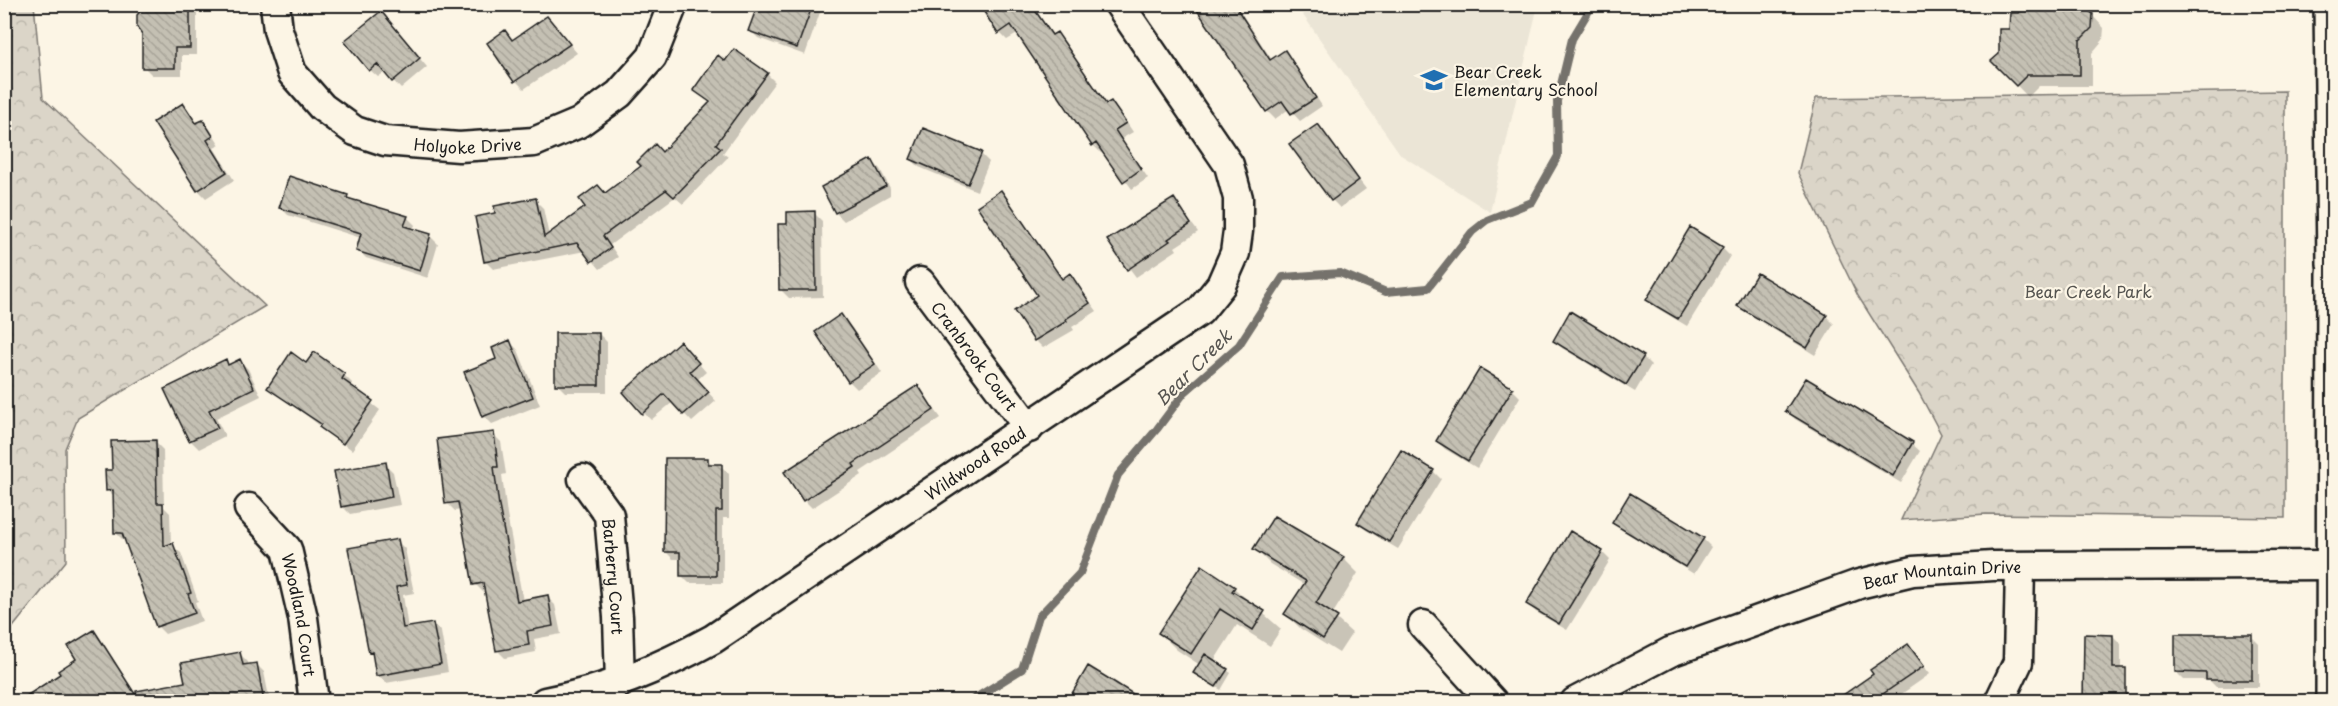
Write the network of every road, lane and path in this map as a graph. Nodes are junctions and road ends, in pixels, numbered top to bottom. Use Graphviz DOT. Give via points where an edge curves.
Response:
graph roads {
  1 [pos="275,4"];
  2 [pos="673,4"];
  3 [pos="1119,4"];
  4 [pos="2331,4"];
  5 [pos="2334,264"];
  6 [pos="2334,273"];
  7 [pos="920,282"];
  8 [pos="1029,428"];
  9 [pos="583,479"];
  10 [pos="249,508"];
  11 [pos="2333,565"];
  12 [pos="2020,568"];
  13 [pos="1424,625"];
  14 [pos="620,683"];
  15 [pos="314,702"];
  16 [pos="545,702"];
  17 [pos="1493,702"];
  18 [pos="1575,702"];
  19 [pos="1999,702"];
  20 [pos="2332,702"];
  1 -- 2 [label="street, Holyoke Drive" via="278,30 292,73 322,107 355,131 385,141 459,147 534,142 579,123 619,94 652,57"];
  3 -- 8 [label="street, Wildwood Road" via="1229,165 1238,198 1235,253 1221,285 1200,311"];
  4 -- 5 [label="street"];
  6 -- 11 [label="street"];
  7 -- 8 [label="street, Cranbrook Court"];
  8 -- 14 [label="street, Wildwood Road" via="713,639"];
  9 -- 14 [label="street, Barberry Court" via="609,515"];
  10 -- 15 [label="street, Woodland Court" via="287,549 303,618"];
  11 -- 12 [label="street, Bear Mountain Drive"];
  11 -- 20 [label="street"];
  12 -- 18 [label="street, Bear Mountain Drive" via="1913,571 1859,584 1671,652"];
  12 -- 19 [label="street" via="2018,662"];
  13 -- 17 [label="street"];
  14 -- 16 [label="street, Wildwood Road"];
}
